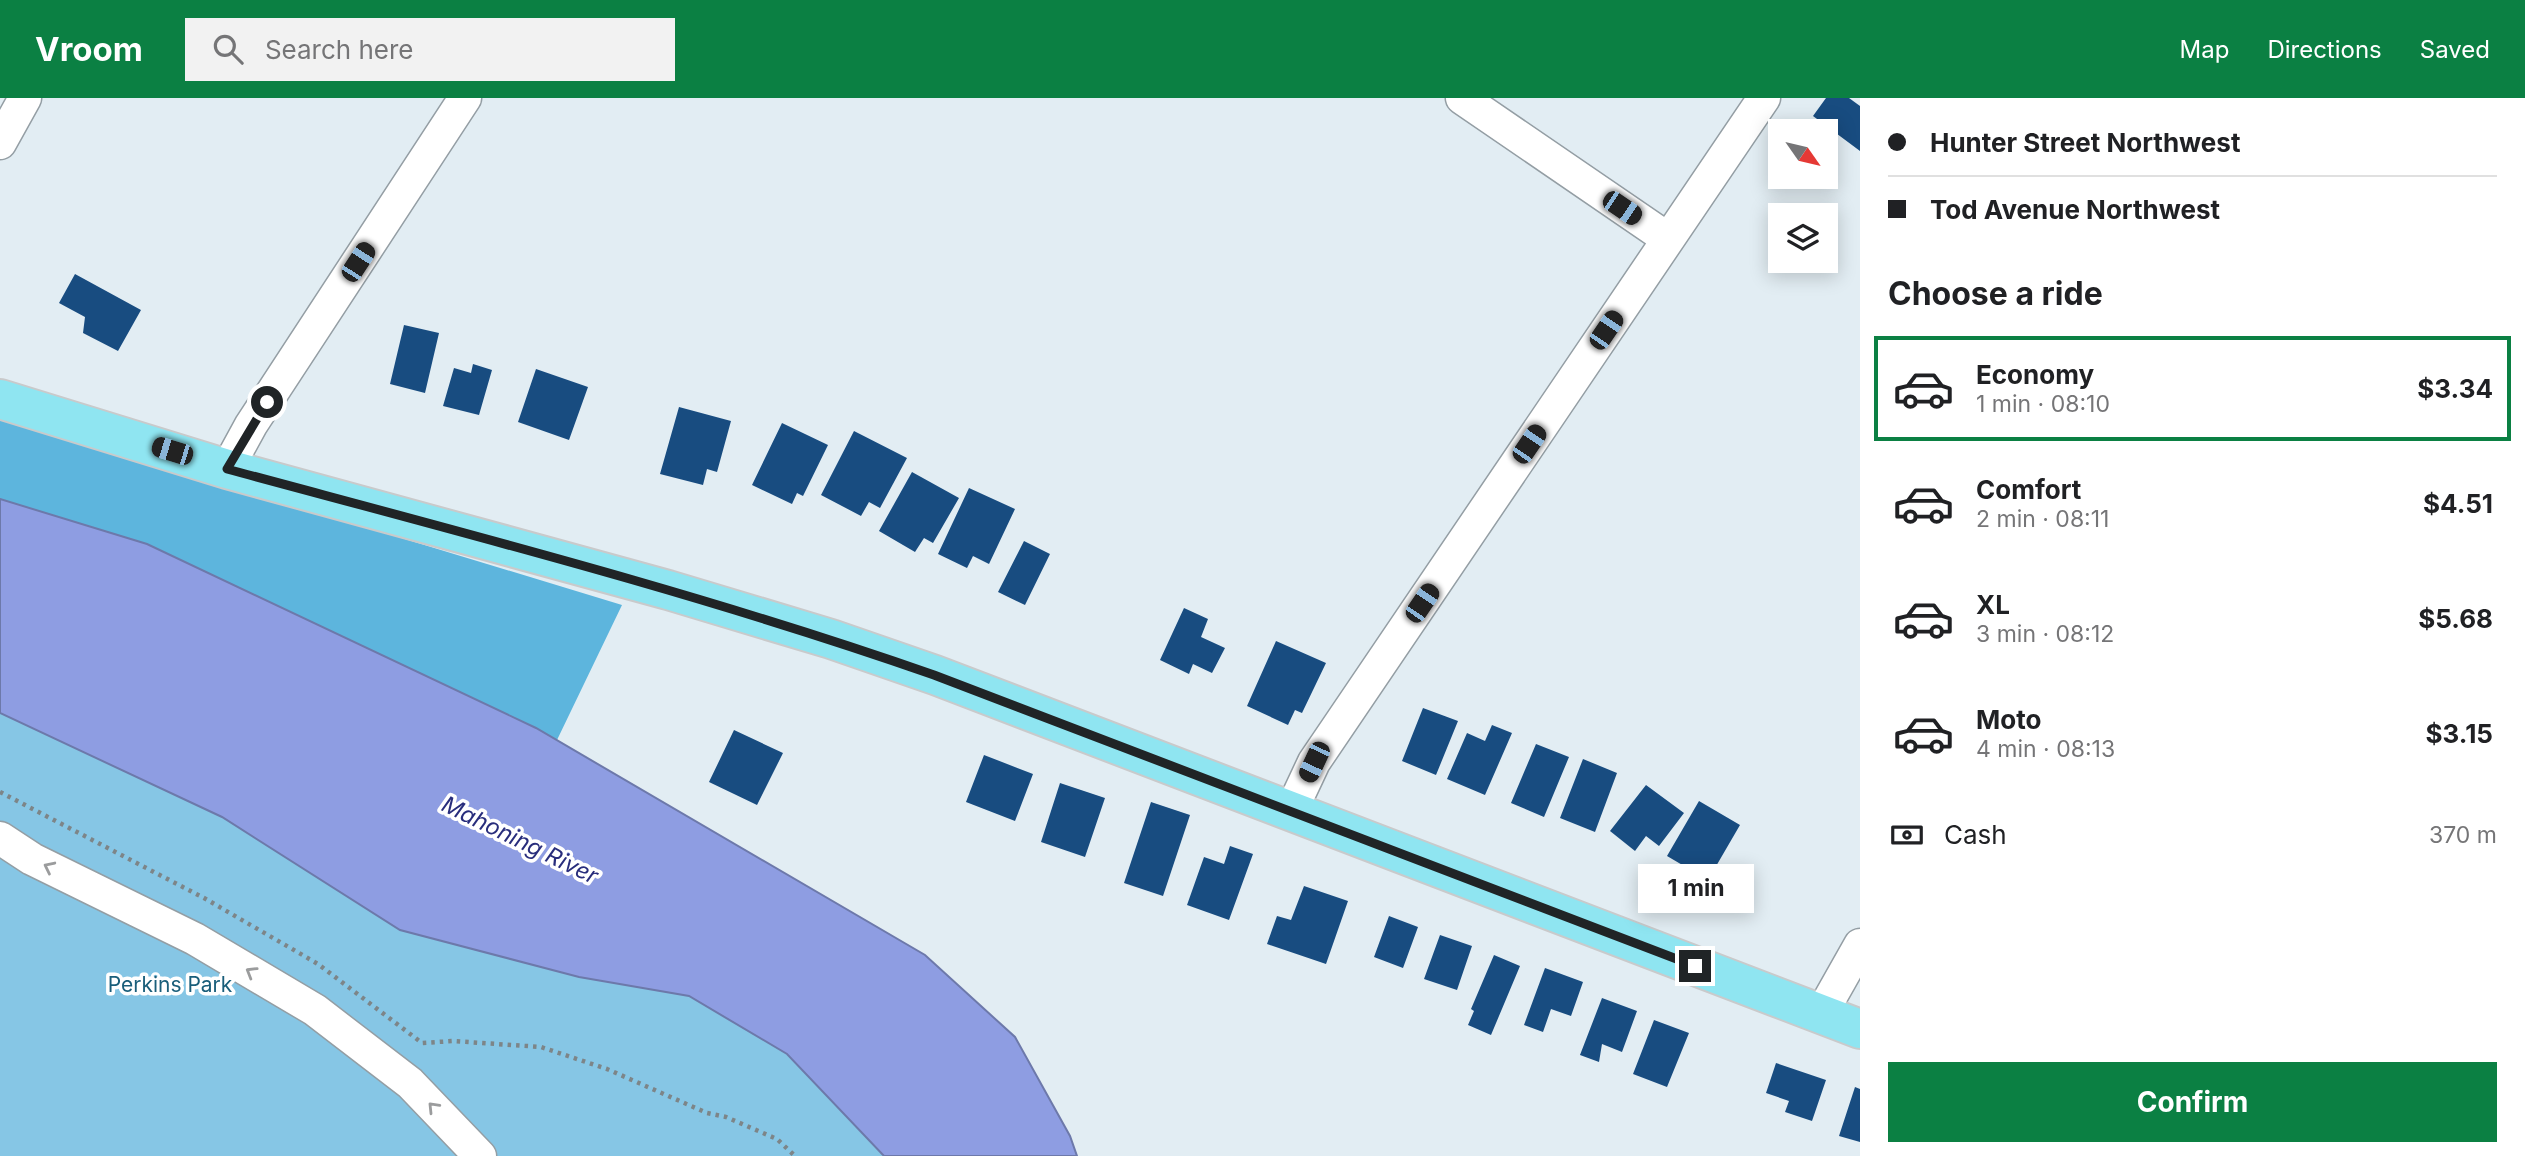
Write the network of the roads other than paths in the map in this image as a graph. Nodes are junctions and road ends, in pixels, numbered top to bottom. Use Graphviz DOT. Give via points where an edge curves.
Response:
graph roads {
  1 [pos="24,98"];
  2 [pos="466,98"];
  3 [pos="1462,98"];
  4 [pos="1764,98"];
  5 [pos="0,143"];
  6 [pos="1668,239"];
  7 [pos="0,398"];
  8 [pos="227,469"];
  9 [pos="1291,811"];
  10 [pos="0,838"];
  11 [pos="1860,945"];
  12 [pos="1821,1014"];
  13 [pos="1860,1029"];
  14 [pos="480,1156"];
  1 -- 5 [label="street"];
  2 -- 8 [label="street" via="251,425"];
  3 -- 6 [label="street"];
  4 -- 6 [label="street"];
  6 -- 9 [label="street" via="1314,762"];
  7 -- 8 [label="main road"];
  8 -- 9 [label="main road" via="831,639"];
  9 -- 12 [label="main road"];
  14 -- 10 [label="street, one-way" via="410,1083 315,1010 195,939 32,859"];
  11 -- 12 [label="street"];
  12 -- 13 [label="main road"];
}
